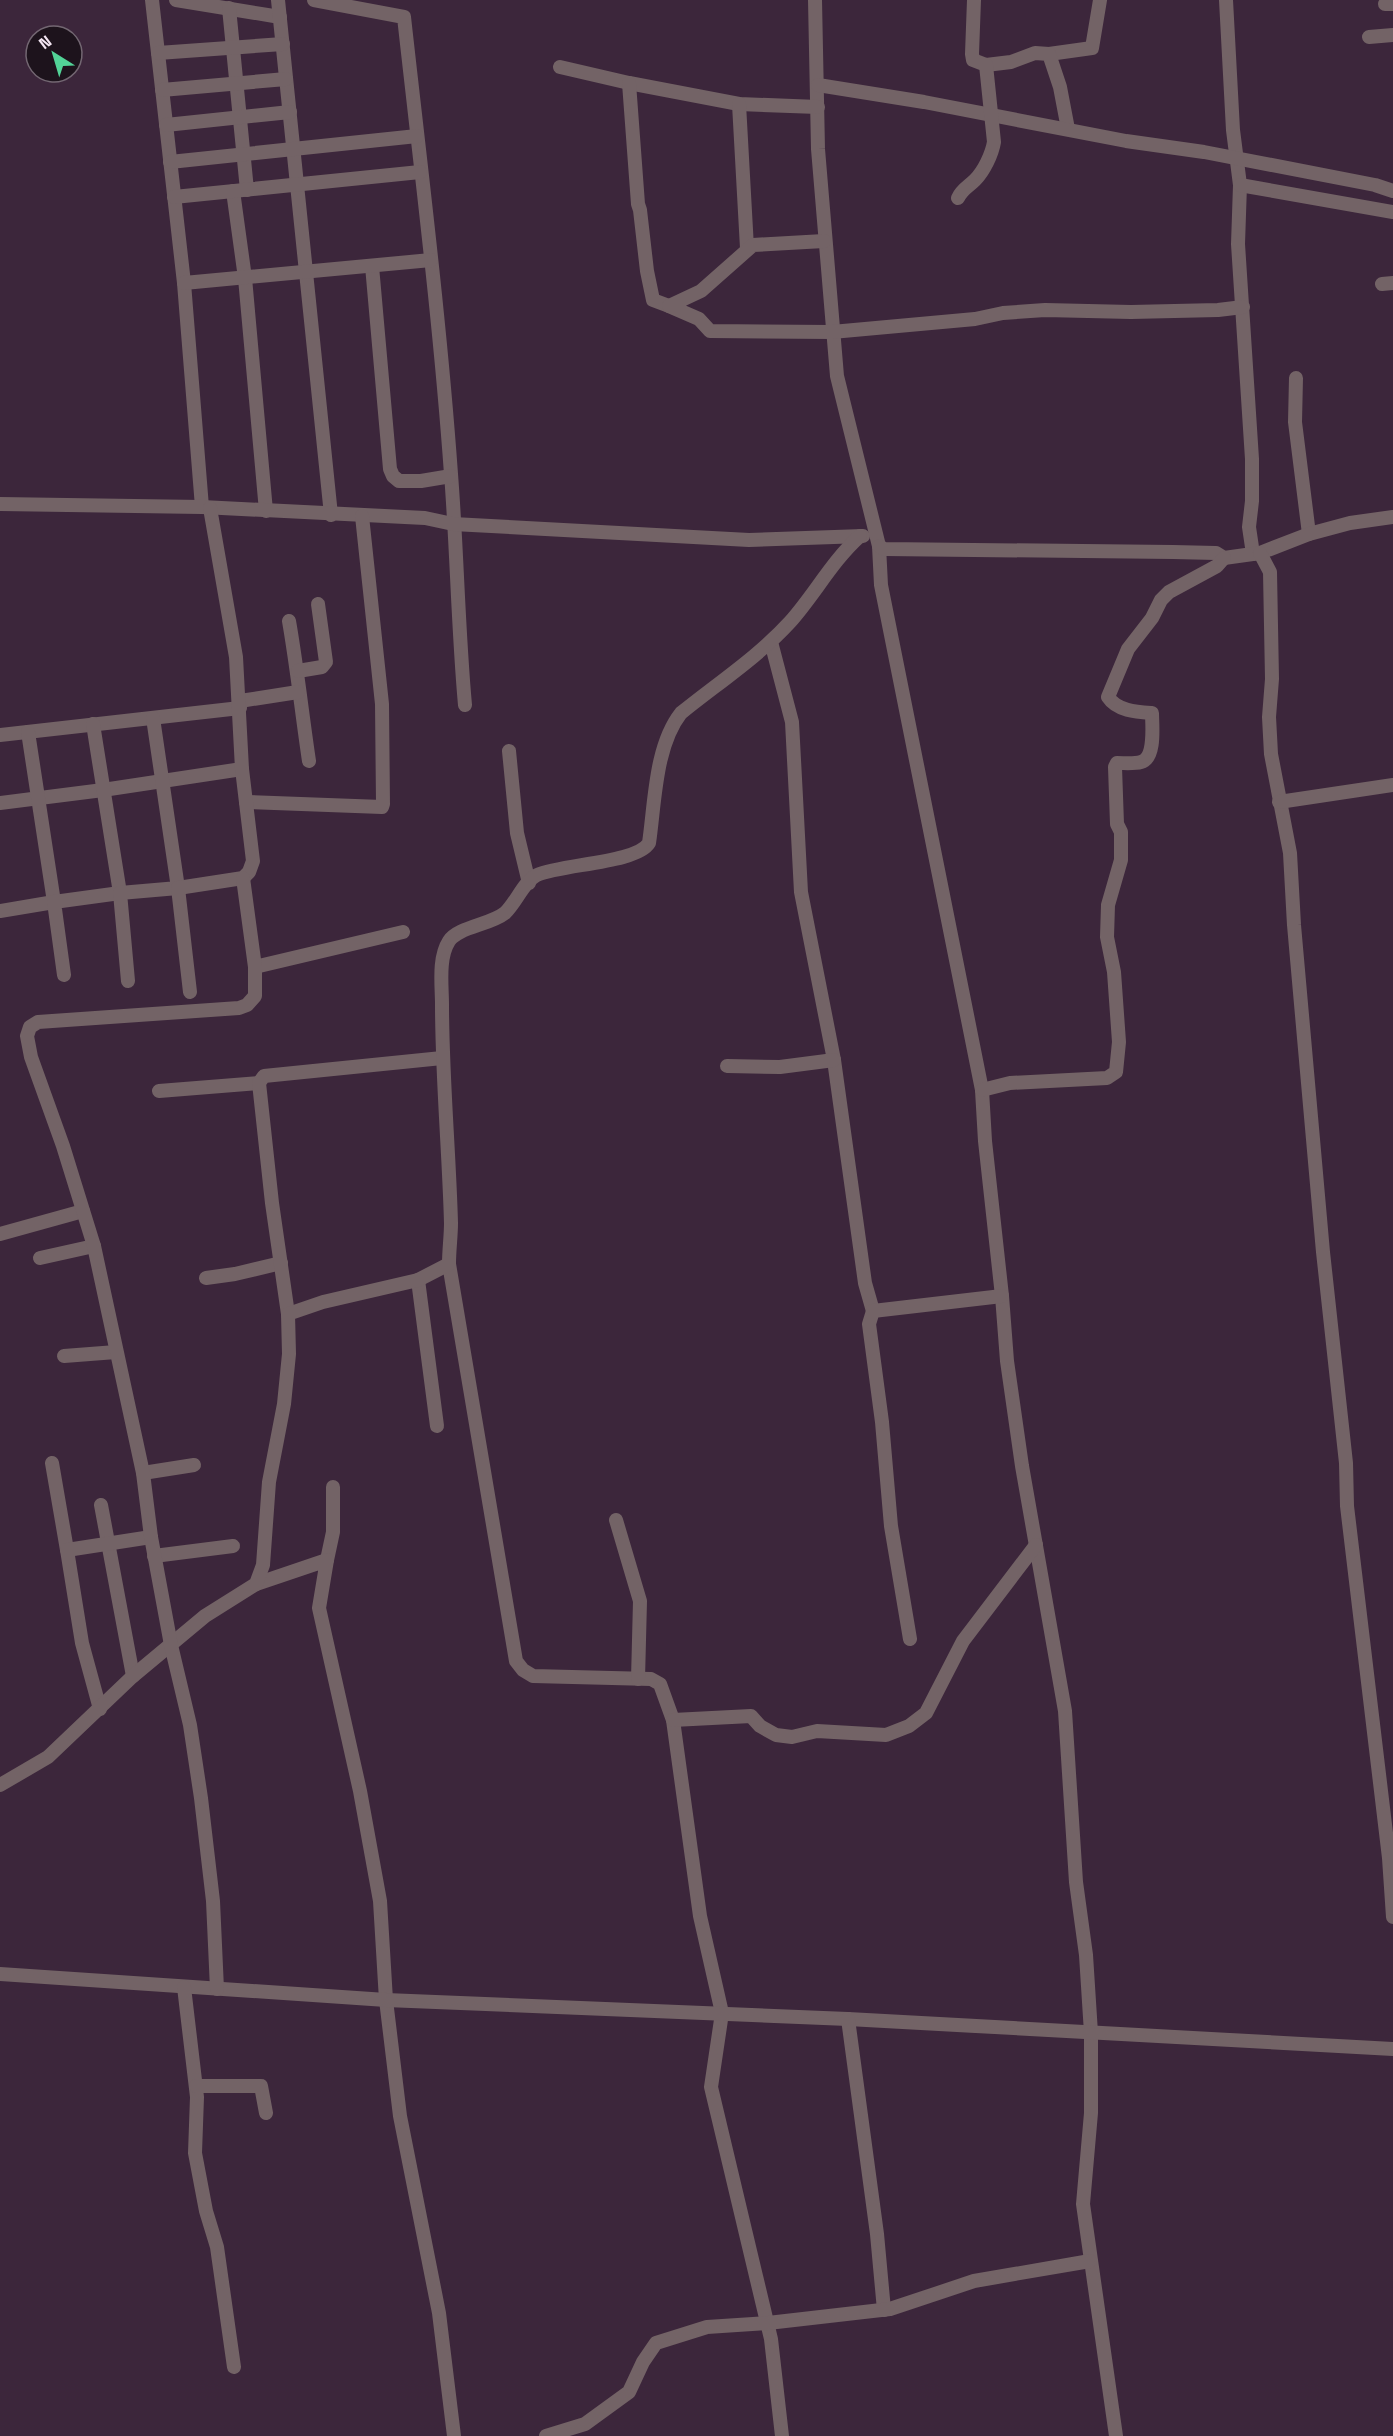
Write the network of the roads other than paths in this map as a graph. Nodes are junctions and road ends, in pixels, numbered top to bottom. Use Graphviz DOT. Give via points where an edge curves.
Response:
graph roads {
  1 [pos="152,0"];
  2 [pos="176,0"];
  3 [pos="278,0"];
  4 [pos="314,0"];
  5 [pos="815,0"];
  6 [pos="974,0"];
  7 [pos="1100,0"];
  8 [pos="1227,0"];
  9 [pos="344,3"];
  10 [pos="229,8"];
  11 [pos="280,17"];
  12 [pos="1393,35"];
  13 [pos="1369,37"];
  14 [pos="283,44"];
  15 [pos="233,48"];
  16 [pos="158,53"];
  17 [pos="1049,54"];
  18 [pos="986,65"];
  19 [pos="560,67"];
  20 [pos="286,79"];
  21 [pos="236,83"];
  22 [pos="629,83"];
  23 [pos="818,86"];
  24 [pos="162,90"];
  25 [pos="739,104"];
  26 [pos="818,107"];
  27 [pos="290,112"];
  28 [pos="992,116"];
  29 [pos="240,117"];
  30 [pos="166,125"];
  31 [pos="1068,129"];
  32 [pos="417,136"];
  33 [pos="293,148"];
  34 [pos="243,153"];
  35 [pos="1236,158"];
  36 [pos="170,162"];
  37 [pos="420,172"];
  38 [pos="297,184"];
  39 [pos="1240,185"];
  40 [pos="240,190"];
  41 [pos="1393,191"];
  42 [pos="174,197"];
  43 [pos="958,198"];
  44 [pos="1393,212"];
  45 [pos="824,241"];
  46 [pos="747,248"];
  47 [pos="431,260"];
  48 [pos="372,266"];
  49 [pos="306,272"];
  50 [pos="244,278"];
  51 [pos="184,283"];
  52 [pos="669,306"];
  53 [pos="1243,307"];
  54 [pos="832,332"];
  55 [pos="1296,378"];
  56 [pos="451,476"];
  57 [pos="0,504"];
  58 [pos="206,507"];
  59 [pos="266,511"];
  60 [pos="331,514"];
  61 [pos="362,516"];
  62 [pos="1393,517"];
  63 [pos="453,524"];
  64 [pos="1309,534"];
  65 [pos="860,536"];
  66 [pos="876,541"];
  67 [pos="1251,554"];
  68 [pos="1224,558"];
  69 [pos="318,604"];
  70 [pos="289,621"];
  71 [pos="771,642"];
  72 [pos="298,671"];
  73 [pos="298,692"];
  74 [pos="240,705"];
  75 [pos="465,705"];
  76 [pos="153,718"];
  77 [pos="93,724"];
  78 [pos="28,732"];
  79 [pos="0,735"];
  80 [pos="509,750"];
  81 [pos="309,760"];
  82 [pos="242,769"];
  83 [pos="162,781"];
  84 [pos="1393,785"];
  85 [pos="103,790"];
  86 [pos="39,797"];
  87 [pos="246,802"];
  88 [pos="1279,802"];
  89 [pos="0,803"];
  90 [pos="243,878"];
  91 [pos="529,883"];
  92 [pos="178,888"];
  93 [pos="120,893"];
  94 [pos="54,902"];
  95 [pos="0,911"];
  96 [pos="403,932"];
  97 [pos="255,967"];
  98 [pos="64,975"];
  99 [pos="128,981"];
  100 [pos="190,992"];
  101 [pos="442,1058"];
  102 [pos="834,1060"];
  103 [pos="727,1066"];
  104 [pos="260,1083"];
  105 [pos="982,1089"];
  106 [pos="159,1091"];
  107 [pos="84,1211"];
  108 [pos="0,1234"];
  109 [pos="94,1246"];
  110 [pos="40,1258"];
  111 [pos="281,1263"];
  112 [pos="449,1264"];
  113 [pos="206,1278"];
  114 [pos="418,1280"];
  115 [pos="1002,1296"];
  116 [pos="873,1311"];
  117 [pos="288,1314"];
  118 [pos="116,1352"];
  119 [pos="64,1356"];
  120 [pos="437,1426"];
  121 [pos="52,1463"];
  122 [pos="195,1465"];
  123 [pos="143,1473"];
  124 [pos="333,1487"];
  125 [pos="101,1505"];
  126 [pos="616,1520"];
  127 [pos="151,1537"];
  128 [pos="108,1544"];
  129 [pos="1036,1545"];
  130 [pos="233,1546"];
  131 [pos="67,1550"];
  132 [pos="154,1556"];
  133 [pos="327,1560"];
  134 [pos="256,1584"];
  135 [pos="910,1639"];
  136 [pos="171,1645"];
  137 [pos="133,1676"];
  138 [pos="638,1679"];
  139 [pos="100,1709"];
  140 [pos="673,1720"];
  141 [pos="2,1778"];
  142 [pos="1393,1917"];
  143 [pos="0,1974"];
  144 [pos="184,1987"];
  145 [pos="217,1989"];
  146 [pos="386,2000"];
  147 [pos="722,2013"];
  148 [pos="848,2019"];
  149 [pos="1091,2033"];
  150 [pos="1393,2049"];
  151 [pos="196,2086"];
  152 [pos="266,2113"];
  153 [pos="1090,2261"];
  154 [pos="884,2310"];
  155 [pos="768,2323"];
  156 [pos="234,2367"];
  157 [pos="454,2436"];
  158 [pos="546,2436"];
  159 [pos="783,2436"];
  160 [pos="1116,2436"];
  1 -- 16 [label="street"];
  2 -- 10 [label="street"];
  3 -- 11 [label="street"];
  4 -- 9 [label="street"];
  5 -- 23 [label="street"];
  6 -- 18 [label="street" via="973,60"];
  7 -- 17 [label="street" via="1092,48"];
  8 -- 35 [label="street"];
  9 -- 32 [label="street" via="404,17"];
  10 -- 11 [label="street"];
  10 -- 15 [label="street"];
  11 -- 14 [label="street"];
  12 -- 13 [label="street"];
  14 -- 15 [label="street"];
  14 -- 20 [label="street"];
  15 -- 16 [label="street"];
  15 -- 21 [label="street"];
  16 -- 24 [label="street"];
  17 -- 18 [label="street" via="1035,53 1011,62"];
  17 -- 31 [label="street"];
  18 -- 28 [label="street"];
  19 -- 22 [label="street"];
  20 -- 21 [label="street"];
  20 -- 27 [label="street"];
  21 -- 24 [label="street"];
  21 -- 29 [label="street"];
  22 -- 25 [label="street"];
  22 -- 52 [label="street" via="647,271 653,300"];
  23 -- 26 [label="street"];
  23 -- 28 [label="street"];
  24 -- 30 [label="street"];
  25 -- 26 [label="street"];
  25 -- 46 [label="street"];
  26 -- 45 [label="street"];
  27 -- 29 [label="street"];
  27 -- 33 [label="street"];
  28 -- 31 [label="street"];
  28 -- 43 [label="street" via="993,150 976,179"];
  29 -- 30 [label="street"];
  29 -- 34 [label="street"];
  30 -- 36 [label="street"];
  31 -- 35 [label="street"];
  32 -- 33 [label="street"];
  32 -- 37 [label="street"];
  33 -- 34 [label="street"];
  33 -- 38 [label="street"];
  34 -- 36 [label="street"];
  34 -- 40 [label="street"];
  35 -- 39 [label="street"];
  35 -- 41 [label="street" via="1375,184"];
  36 -- 42 [label="street"];
  37 -- 38 [label="street"];
  37 -- 47 [label="street"];
  38 -- 40 [label="street"];
  38 -- 49 [label="street"];
  39 -- 44 [label="street"];
  39 -- 53 [label="street" via="1238,244"];
  40 -- 42 [label="street"];
  40 -- 50 [label="street"];
  42 -- 51 [label="street"];
  45 -- 46 [label="street"];
  45 -- 54 [label="street"];
  46 -- 52 [label="street" via="701,291"];
  47 -- 48 [label="street"];
  47 -- 56 [label="street"];
  48 -- 49 [label="street"];
  48 -- 56 [label="street" via="390,469 399,481"];
  49 -- 50 [label="street"];
  49 -- 60 [label="street"];
  50 -- 51 [label="street"];
  50 -- 59 [label="street"];
  51 -- 58 [label="street"];
  52 -- 54 [label="street" via="699,319 710,331"];
  53 -- 54 [label="street" via="1045,310"];
  53 -- 67 [label="street" via="1252,459"];
  54 -- 66 [label="street" via="837,376"];
  55 -- 64 [label="street" via="1295,422"];
  56 -- 63 [label="street"];
  57 -- 58 [label="street"];
  58 -- 59 [label="street"];
  58 -- 74 [label="street" via="236,657"];
  59 -- 60 [label="street"];
  60 -- 61 [label="street"];
  61 -- 63 [label="street" via="425,518"];
  61 -- 87 [label="street" via="382,704 382,807"];
  62 -- 64 [label="street"];
  63 -- 65 [label="street" via="749,540"];
  63 -- 75 [label="street"];
  64 -- 67 [label="street"];
  65 -- 66 [label="street"];
  65 -- 71 [label="street"];
  66 -- 68 [label="street" via="884,549 1184,552"];
  66 -- 105 [label="street" via="880,585"];
  67 -- 68 [label="street"];
  67 -- 88 [label="street" via="1270,572 1269,717"];
  68 -- 105 [label="street" via="1161,600 1128,649 1108,697 1120,707 1152,713 1152,747 1146,759 1115,766 1121,860 1108,905 1107,937 1119,1042 1116,1072 1107,1078 1010,1083"];
  69 -- 72 [label="street" via="326,662 322,667"];
  70 -- 72 [label="street"];
  71 -- 91 [label="street" via="681,713 671,726 664,743 646,849 548,871 534,876"];
  71 -- 102 [label="street" via="792,722 801,892"];
  72 -- 73 [label="street"];
  73 -- 74 [label="street"];
  73 -- 81 [label="street"];
  74 -- 76 [label="street"];
  74 -- 82 [label="street"];
  76 -- 77 [label="street"];
  76 -- 83 [label="street"];
  77 -- 78 [label="street"];
  77 -- 85 [label="street"];
  78 -- 79 [label="street"];
  78 -- 86 [label="street"];
  80 -- 91 [label="street" via="517,833"];
  82 -- 83 [label="street"];
  82 -- 87 [label="street"];
  83 -- 85 [label="street"];
  83 -- 92 [label="street"];
  84 -- 88 [label="street"];
  85 -- 86 [label="street"];
  85 -- 93 [label="street"];
  86 -- 89 [label="street"];
  86 -- 94 [label="street"];
  87 -- 90 [label="street" via="253,861"];
  88 -- 142 [label="street" via="1290,853 1347,1506"];
  90 -- 92 [label="street"];
  90 -- 97 [label="street"];
  91 -- 101 [label="street" via="494,921 456,935 448,942 442,964"];
  92 -- 93 [label="street"];
  92 -- 100 [label="street"];
  93 -- 94 [label="street"];
  93 -- 99 [label="street"];
  94 -- 95 [label="street"];
  94 -- 98 [label="street"];
  96 -- 97 [label="street"];
  97 -- 107 [label="street" via="255,996 239,1008 38,1022 30,1027 27,1036 38,1081"];
  101 -- 104 [label="street" via="264,1076"];
  101 -- 112 [label="street" via="451,1224"];
  102 -- 103 [label="street" via="780,1067"];
  102 -- 116 [label="street" via="865,1283"];
  104 -- 106 [label="street"];
  104 -- 111 [label="street"];
  105 -- 115 [label="street"];
  107 -- 108 [label="street"];
  107 -- 109 [label="street"];
  109 -- 110 [label="street"];
  109 -- 118 [label="street"];
  111 -- 113 [label="street"];
  111 -- 117 [label="street"];
  112 -- 114 [label="street"];
  112 -- 138 [label="street" via="516,1661 533,1676"];
  114 -- 117 [label="street"];
  114 -- 120 [label="street"];
  115 -- 116 [label="street"];
  115 -- 129 [label="street" via="1007,1361"];
  116 -- 135 [label="street" via="869,1324 891,1526"];
  117 -- 134 [label="street" via="284,1404 269,1482 263,1565"];
  118 -- 119 [label="street"];
  118 -- 123 [label="street"];
  121 -- 131 [label="street"];
  122 -- 123 [label="street"];
  123 -- 127 [label="street"];
  124 -- 133 [label="street" via="333,1532"];
  125 -- 128 [label="street"];
  126 -- 138 [label="street" via="640,1601"];
  127 -- 128 [label="street"];
  127 -- 132 [label="street"];
  128 -- 131 [label="street"];
  128 -- 137 [label="street"];
  129 -- 140 [label="street" via="963,1641 926,1713 909,1726 886,1735 817,1731 792,1737 776,1735 751,1716"];
  129 -- 149 [label="street" via="1065,1711"];
  130 -- 132 [label="street"];
  131 -- 139 [label="street" via="82,1643"];
  132 -- 136 [label="street"];
  133 -- 134 [label="street"];
  133 -- 146 [label="street" via="319,1608 380,1901"];
  134 -- 136 [label="street" via="205,1616"];
  136 -- 137 [label="street"];
  136 -- 145 [label="street" via="190,1725 201,1798 213,1901"];
  137 -- 139 [label="street"];
  138 -- 140 [label="street" via="660,1684"];
  139 -- 141 [label="street" via="48,1757"];
  140 -- 147 [label="street" via="700,1916"];
  143 -- 144 [label="street"];
  144 -- 145 [label="street"];
  144 -- 151 [label="street"];
  145 -- 146 [label="street"];
  146 -- 147 [label="street"];
  146 -- 157 [label="street" via="400,2116 439,2313"];
  147 -- 148 [label="street"];
  147 -- 155 [label="street" via="711,2087"];
  148 -- 149 [label="street"];
  148 -- 154 [label="street" via="878,2234"];
  149 -- 150 [label="street"];
  149 -- 153 [label="street" via="1091,2113 1083,2204"];
  151 -- 152 [label="street" via="261,2086"];
  151 -- 156 [label="street" via="195,2152 217,2247"];
  153 -- 154 [label="street" via="974,2282"];
  153 -- 160 [label="street"];
  154 -- 155 [label="street"];
  155 -- 158 [label="street" via="707,2327 656,2343 629,2392 585,2424"];
  155 -- 159 [label="street"];
}
